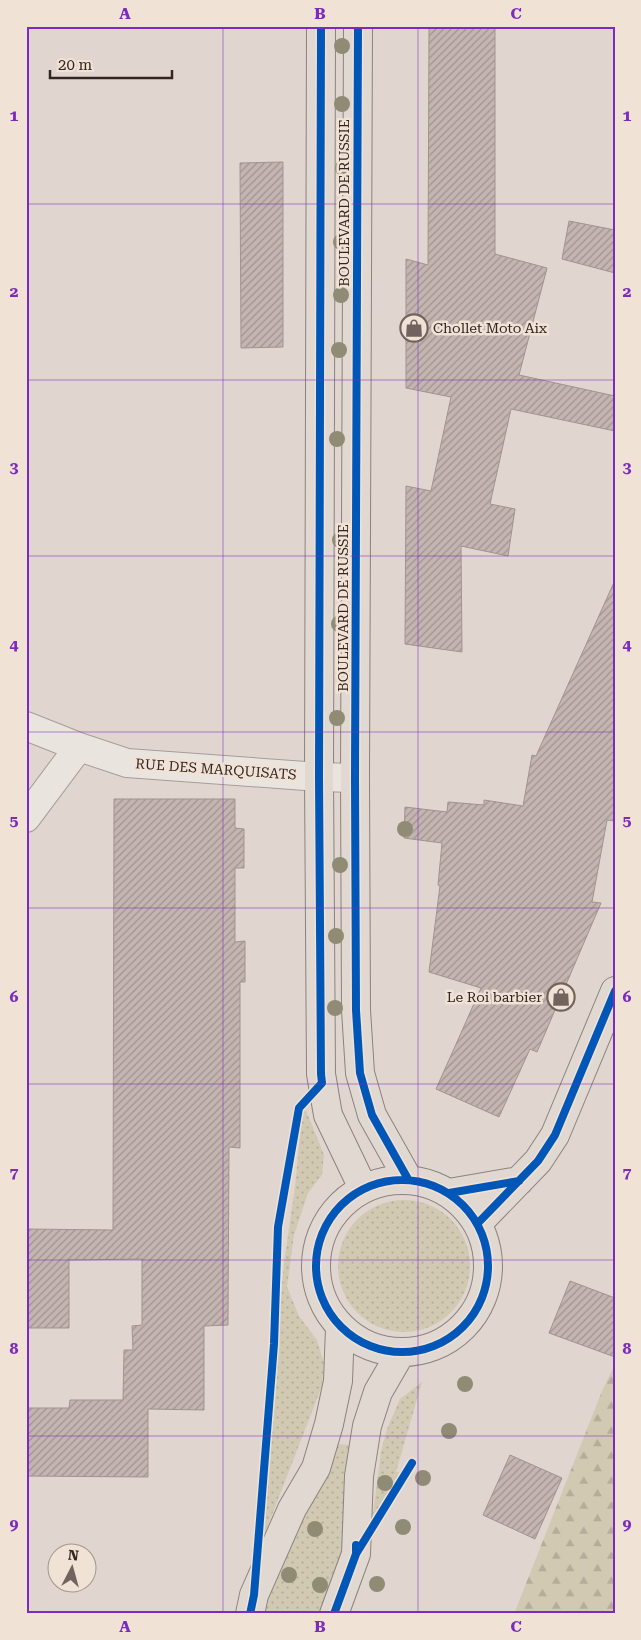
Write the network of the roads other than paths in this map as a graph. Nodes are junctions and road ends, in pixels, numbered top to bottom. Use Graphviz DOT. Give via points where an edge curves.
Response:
graph roads {
  1 [pos="321,26"];
  2 [pos="358,26"];
  3 [pos="26,726"];
  4 [pos="79,746"];
  5 [pos="319,776"];
  6 [pos="354,778"];
  7 [pos="26,818"];
  8 [pos="615,991"];
  9 [pos="408,1179"];
  10 [pos="519,1180"];
  11 [pos="363,1188"];
  12 [pos="449,1193"];
  13 [pos="478,1223"];
  14 [pos="340,1328"];
  15 [pos="400,1354"];
  16 [pos="250,1614"];
  17 [pos="334,1614"];
  1 -- 5 [label="main road, BOULEVARD DE RUSSIE"];
  2 -- 6 [label="main road, BOULEVARD DE RUSSIE"];
  3 -- 4 [label="street, RUE DES MARQUISATS"];
  4 -- 5 [label="street, RUE DES MARQUISATS" via="127,763"];
  4 -- 7 [label="street"];
  5 -- 6 [label="street, RUE DES MARQUISATS"];
  5 -- 11 [label="main road, BOULEVARD DE RUSSIE" via="321,1074 328,1115"];
  6 -- 9 [label="main road, BOULEVARD DE RUSSIE" via="356,1010 360,1073 372,1115"];
  8 -- 10 [label="main road" via="555,1134 538,1161"];
  9 -- 11 [label="main road" via="385,1181"];
  9 -- 12 [label="main road"];
  10 -- 12 [label="main road"];
  10 -- 13 [label="main road"];
  11 -- 14 [label="main road" via="339,1206 322,1231 315,1260 318,1290"];
  12 -- 13 [label="main road" via="466,1206"];
  13 -- 15 [label="main road" via="488,1250 488,1278 480,1305 463,1328 442,1342"];
  14 -- 15 [label="main road" via="366,1345"];
  14 -- 16 [label="main road" via="338,1381 316,1468 292,1509 254,1595"];
  15 -- 17 [label="main road" via="378,1392 367,1426 359,1476 356,1554"];
}
